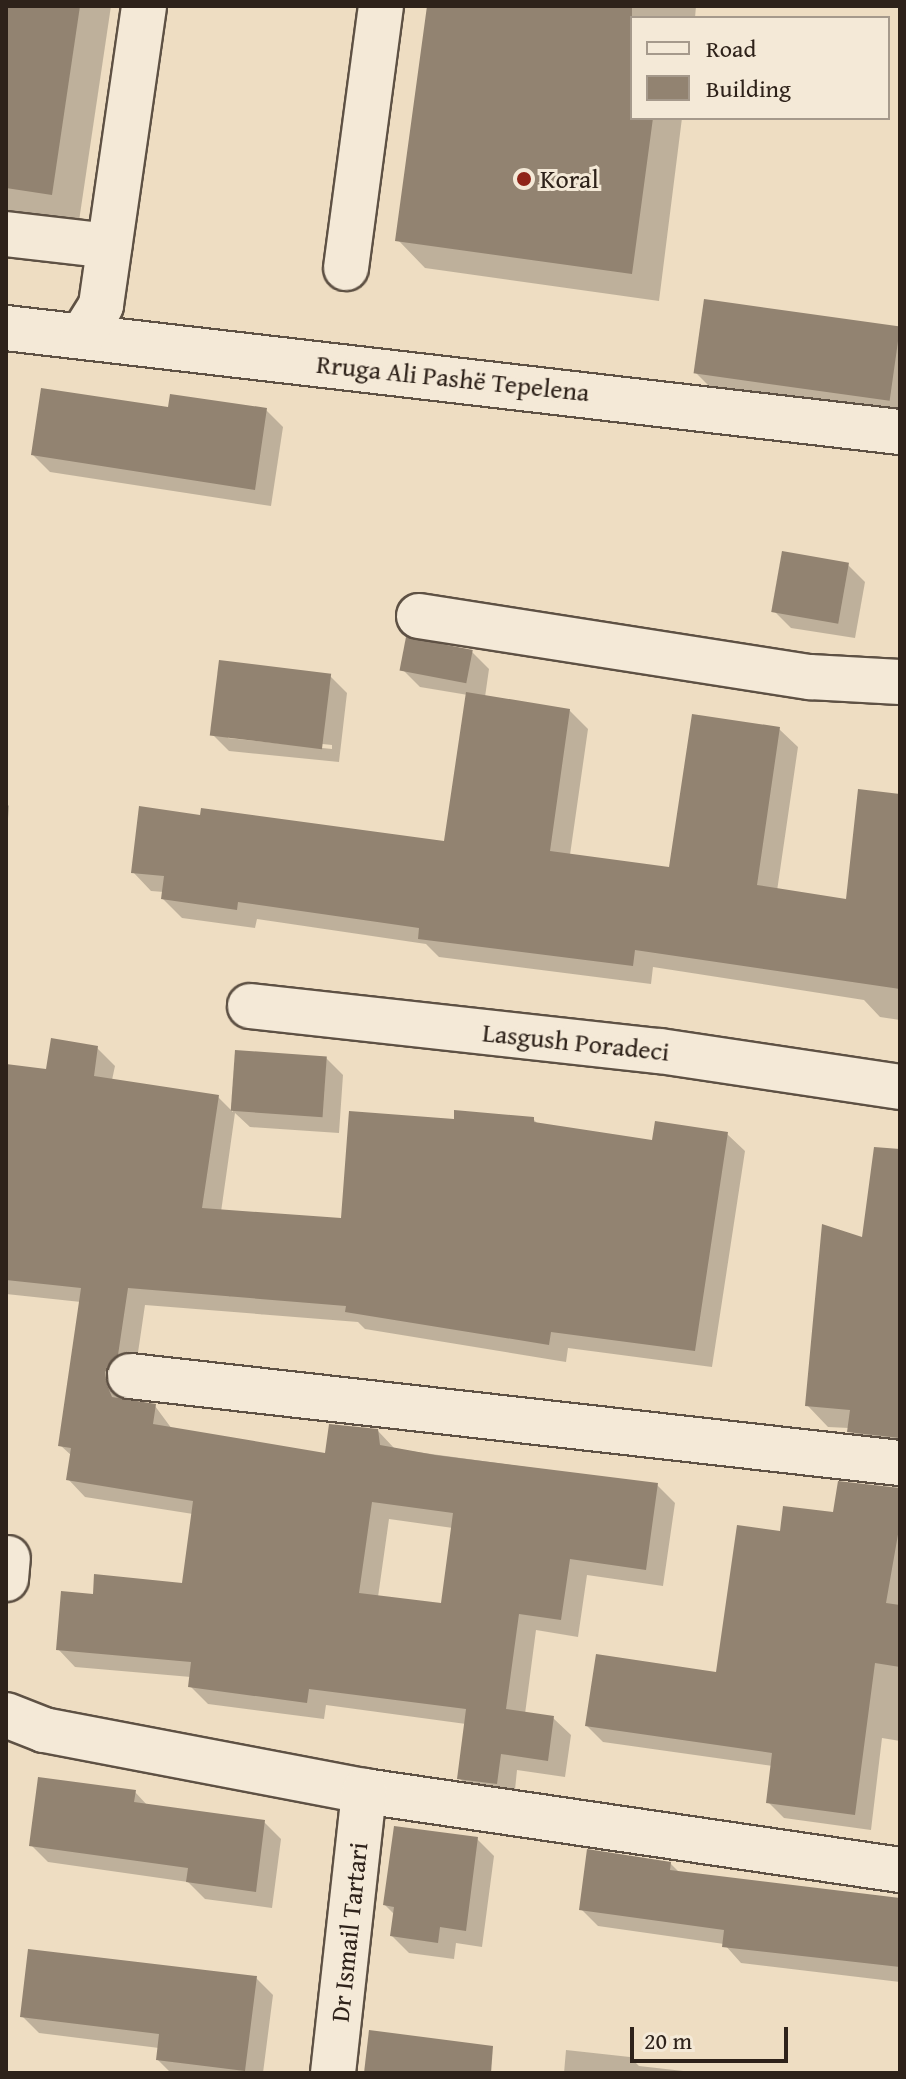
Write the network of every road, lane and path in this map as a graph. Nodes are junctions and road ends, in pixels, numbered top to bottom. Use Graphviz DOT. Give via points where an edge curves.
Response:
graph roads {
  1 [pos="144,6"];
  2 [pos="381,6"];
  3 [pos="6,234"];
  4 [pos="109,246"];
  5 [pos="346,268"];
  6 [pos="6,328"];
  7 [pos="82,336"];
  8 [pos="900,432"];
  9 [pos="419,616"];
  10 [pos="900,682"];
  11 [pos="250,1006"];
  12 [pos="900,1087"];
  13 [pos="130,1376"];
  14 [pos="900,1463"];
  15 [pos="6,1715"];
  16 [pos="364,1791"];
  17 [pos="900,1870"];
  18 [pos="333,2073"];
  1 -- 4 [label="street"];
  2 -- 5 [label="street"];
  3 -- 4 [label="street"];
  4 -- 7 [label="street" via="101,305"];
  6 -- 7 [label="street, Rruga Ali Pashë Tepelena"];
  7 -- 8 [label="street, Rruga Ali Pashë Tepelena"];
  9 -- 10 [label="street" via="810,677"];
  11 -- 12 [label="street, Lasgush Poradeci" via="660,1051"];
  13 -- 14 [label="street"];
  15 -- 16 [label="street" via="44,1730"];
  16 -- 17 [label="street"];
  16 -- 18 [label="street, Dr Ismail Tartari"];
}
